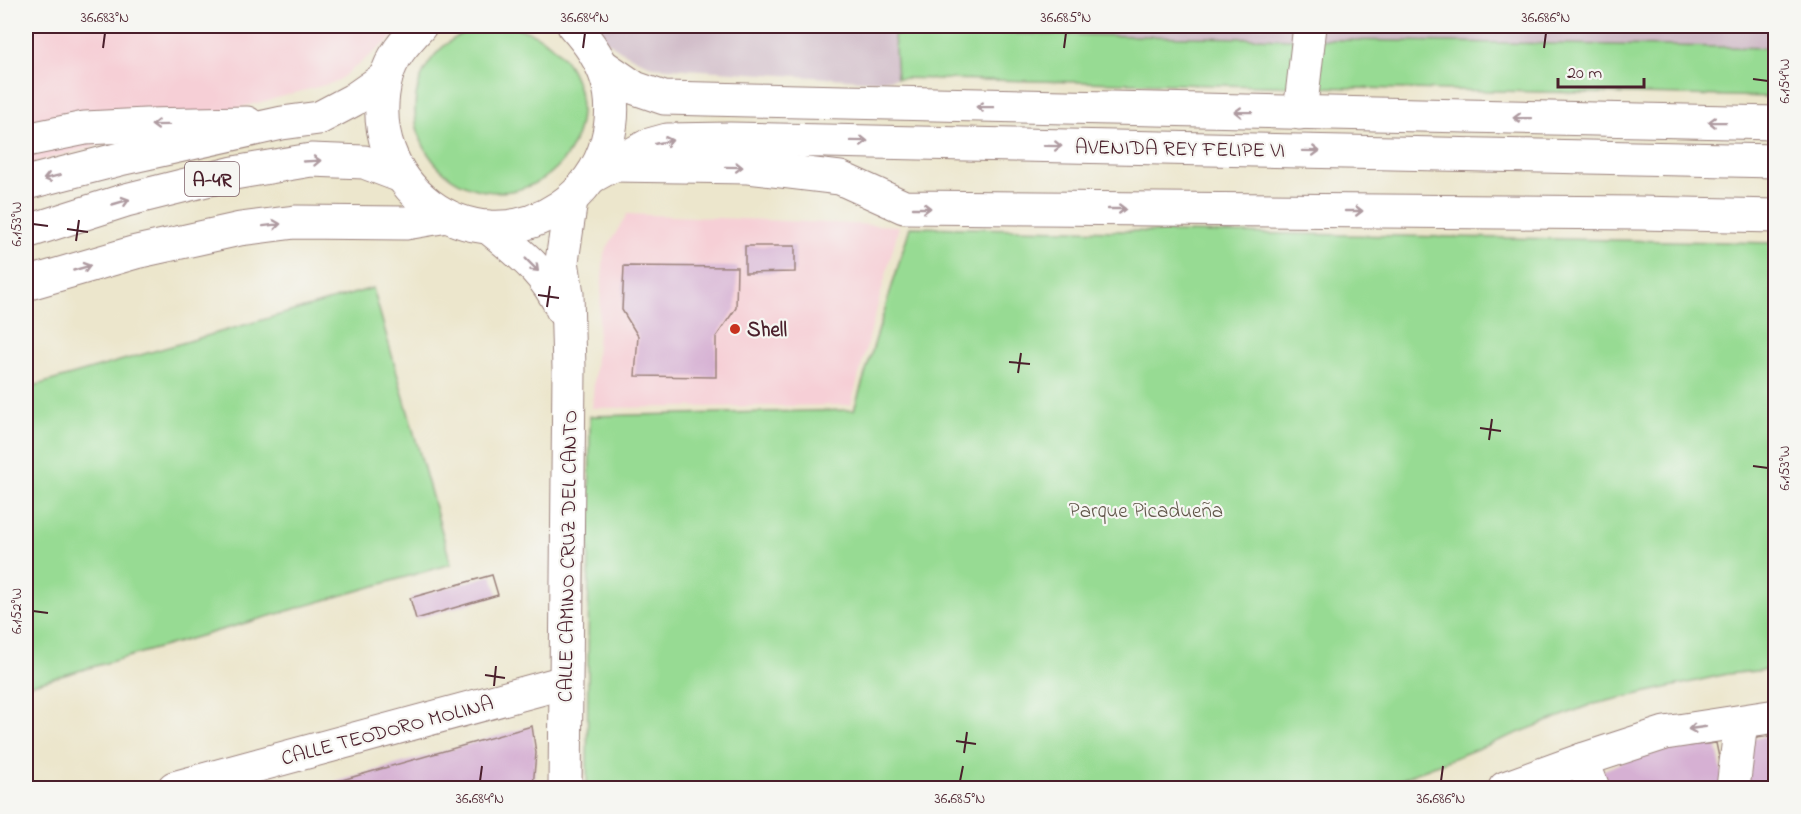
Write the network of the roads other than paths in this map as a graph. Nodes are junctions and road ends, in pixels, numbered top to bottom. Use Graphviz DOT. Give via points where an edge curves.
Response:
graph roads {
  1 [pos="420,26"];
  2 [pos="574,26"];
  3 [pos="1310,26"];
  4 [pos="603,66"];
  5 [pos="386,77"];
  6 [pos="1300,113"];
  7 [pos="282,123"];
  8 [pos="1776,123"];
  9 [pos="26,140"];
  10 [pos="1776,161"];
  11 [pos="603,170"];
  12 [pos="400,176"];
  13 [pos="26,183"];
  14 [pos="571,200"];
  15 [pos="447,216"];
  16 [pos="1776,216"];
  17 [pos="488,227"];
  18 [pos="26,232"];
  19 [pos="26,284"];
  20 [pos="568,324"];
  21 [pos="565,682"];
  22 [pos="1776,716"];
  23 [pos="1742,722"];
  24 [pos="1588,774"];
  25 [pos="174,789"];
  26 [pos="565,789"];
  27 [pos="1505,789"];
  28 [pos="1733,789"];
  1 -- 5 [label="main road" via="400,48"];
  2 -- 4 [label="main road"];
  3 -- 6 [label="main road"];
  6 -- 4 [label="main road, AVENIDA REY FELIPE VI, one-way" via="664,98 635,88"];
  4 -- 11 [label="main road" via="611,96"];
  5 -- 7 [label="main road, A-4R" via="320,118"];
  5 -- 12 [label="main road" via="381,110 386,144"];
  8 -- 6 [label="main road, AVENIDA REY FELIPE VI, one-way"];
  7 -- 9 [label="main road, one-way" via="85,128"];
  7 -- 13 [label="main road, A-4R, one-way"];
  11 -- 10 [label="main road, AVENIDA REY FELIPE VI, one-way" via="649,145 667,140 729,139"];
  11 -- 14 [label="main road"];
  11 -- 16 [label="main road, one-way" via="748,167 840,178 904,207"];
  12 -- 15 [label="main road" via="418,197"];
  18 -- 12 [label="main road, A-4R, one-way" via="212,178 311,160 364,162"];
  14 -- 17 [label="main road" via="530,222"];
  14 -- 20 [label="main road, CALLE CAMINO CRUZ DEL CANTO" via="562,261"];
  15 -- 17 [label="main road"];
  19 -- 15 [label="main road, one-way" via="136,252 240,229 295,222 406,223"];
  17 -- 20 [label="main road, CALLE CAMINO CRUZ DEL CANTO, one-way" via="539,272 554,291"];
  20 -- 21 [label="main road, CALLE CAMINO CRUZ DEL CANTO" via="560,388"];
  21 -- 25 [label="main road, CALLE TEODORO MOLINA"];
  21 -- 26 [label="main road, CALLE CAMINO CRUZ DEL CANTO"];
  22 -- 23 [label="main road"];
  23 -- 24 [label="main road, one-way" via="1665,733"];
  23 -- 28 [label="main road"];
  24 -- 27 [label="main road"];
}
